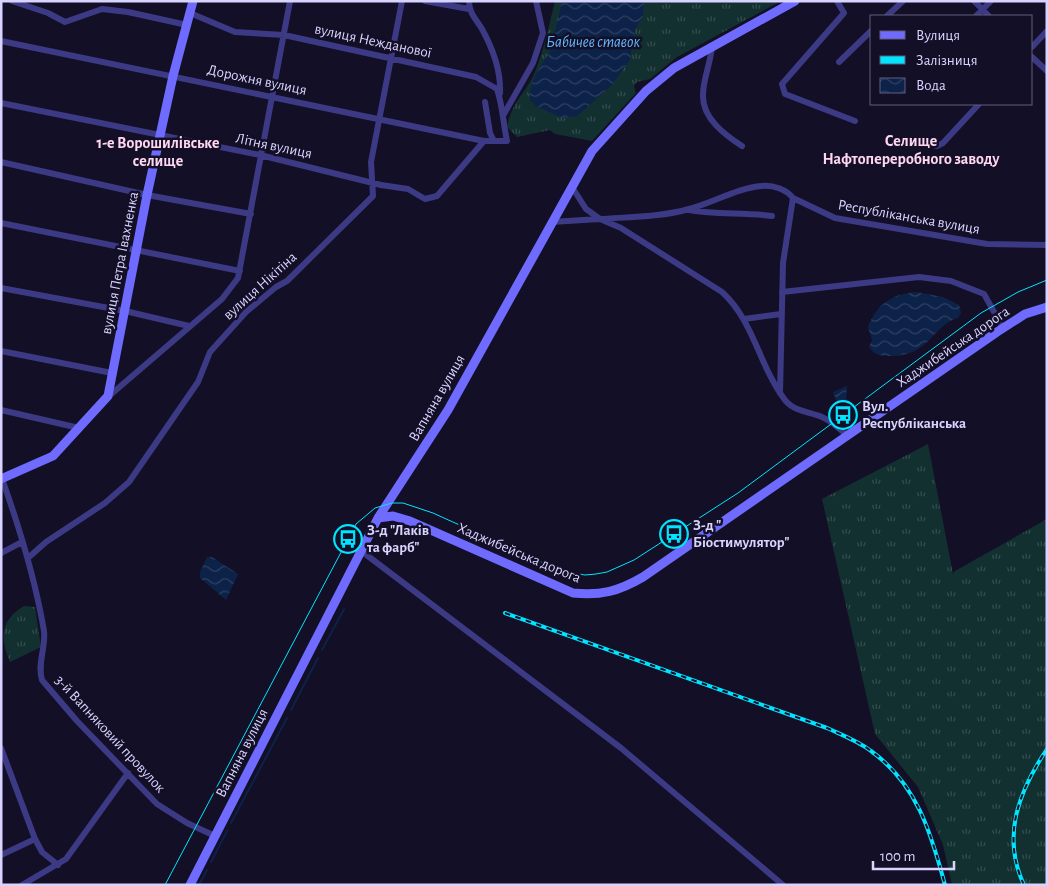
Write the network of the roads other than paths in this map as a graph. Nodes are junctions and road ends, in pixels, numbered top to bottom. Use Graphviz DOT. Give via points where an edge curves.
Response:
graph roads {
  1 [pos="12,1"];
  2 [pos="193,1"];
  3 [pos="290,1"];
  4 [pos="402,1"];
  5 [pos="425,1"];
  6 [pos="469,1"];
  7 [pos="536,1"];
  8 [pos="795,1"];
  9 [pos="837,1"];
  10 [pos="903,1"];
  11 [pos="974,1"];
  12 [pos="991,1"];
  13 [pos="469,10"];
  14 [pos="982,10"];
  15 [pos="190,13"];
  16 [pos="888,15"];
  17 [pos="977,15"];
  18 [pos="988,15"];
  19 [pos="187,25"];
  20 [pos="870,32"];
  21 [pos="1047,32"];
  22 [pos="284,35"];
  23 [pos="1,41"];
  24 [pos="712,46"];
  25 [pos="1033,46"];
  26 [pos="392,57"];
  27 [pos="1033,58"];
  28 [pos="839,62"];
  29 [pos="1047,71"];
  30 [pos="174,76"];
  31 [pos="272,96"];
  32 [pos="500,97"];
  33 [pos="486,102"];
  34 [pos="1,103"];
  35 [pos="978,105"];
  36 [pos="504,114"];
  37 [pos="379,118"];
  38 [pos="854,121"];
  39 [pos="160,135"];
  40 [pos="910,140"];
  41 [pos="484,141"];
  42 [pos="494,141"];
  43 [pos="742,146"];
  44 [pos="260,156"];
  45 [pos="1,162"];
  46 [pos="372,182"];
  47 [pos="572,188"];
  48 [pos="147,195"];
  49 [pos="793,198"];
  50 [pos="687,210"];
  51 [pos="251,214"];
  52 [pos="772,216"];
  53 [pos="600,219"];
  54 [pos="551,222"];
  55 [pos="1,223"];
  56 [pos="1047,244"];
  57 [pos="137,251"];
  58 [pos="240,271"];
  59 [pos="1,288"];
  60 [pos="782,292"];
  61 [pos="1047,307"];
  62 [pos="125,311"];
  63 [pos="781,314"];
  64 [pos="744,319"];
  65 [pos="189,326"];
  66 [pos="1003,328"];
  67 [pos="1,351"];
  68 [pos="112,373"];
  69 [pos="780,393"];
  70 [pos="108,396"];
  71 [pos="1,410"];
  72 [pos="79,428"];
  73 [pos="847,435"];
  74 [pos="2,478"];
  75 [pos="378,518"];
  76 [pos="22,542"];
  77 [pos="360,550"];
  78 [pos="1,552"];
  79 [pos="28,558"];
  80 [pos="1,748"];
  81 [pos="128,773"];
  82 [pos="215,836"];
  83 [pos="35,839"];
  84 [pos="1,855"];
  85 [pos="58,865"];
  86 [pos="22,885"];
  87 [pos="190,885"];
  88 [pos="783,885"];
  1 -- 19 [label="street" via="65,22 102,9"];
  2 -- 15 [label="street, вулиця Петра Івахненка"];
  3 -- 22 [label="street"];
  4 -- 26 [label="street, вулиця Нікітіна"];
  5 -- 13 [label="street"];
  6 -- 13 [label="street"];
  7 -- 36 [label="street" via="543,33 533,63"];
  8 -- 24 [label="street, Вапняна вулиця"];
  9 -- 38 [label="street" via="844,13 782,84 785,94"];
  10 -- 16 [label="street"];
  11 -- 14 [label="street"];
  12 -- 14 [label="street"];
  13 -- 32 [label="street" via="494,54 500,75"];
  14 -- 17 [label="street"];
  14 -- 18 [label="street"];
  15 -- 19 [label="street, вулиця Петра Івахненка"];
  15 -- 22 [label="street, вулиця Нежданової" via="235,32"];
  19 -- 30 [label="street, вулиця Петра Івахненка"];
  20 -- 28 [label="street"];
  21 -- 25 [label="street"];
  22 -- 26 [label="street, вулиця Нежданової"];
  22 -- 31 [label="street"];
  23 -- 30 [label="street, Дорожня вулиця"];
  24 -- 43 [label="street" via="702,97 709,116 725,136"];
  24 -- 47 [label="street, Вапняна вулиця" via="674,68 646,91 592,151"];
  26 -- 32 [label="street, вулиця Нежданової" via="476,77 497,89"];
  26 -- 37 [label="street, вулиця Нікітіна"];
  27 -- 29 [label="street"];
  30 -- 31 [label="street, Дорожня вулиця"];
  30 -- 39 [label="street, вулиця Петра Івахненка"];
  31 -- 37 [label="street, Дорожня вулиця"];
  31 -- 44 [label="street"];
  32 -- 36 [label="street"];
  33 -- 42 [label="street"];
  34 -- 39 [label="street, Літня вулиця"];
  35 -- 40 [label="street" via="943,143 937,146"];
  36 -- 42 [label="street, Дорожня вулиця" via="507,141"];
  37 -- 41 [label="street, Дорожня вулиця"];
  37 -- 46 [label="street, вулиця Нікітіна" via="371,162"];
  39 -- 44 [label="street, Літня вулиця"];
  39 -- 48 [label="street, вулиця Петра Івахненка"];
  41 -- 42 [label="street, Дорожня вулиця"];
  41 -- 46 [label="street, Літня вулиця" via="433,198 425,199 408,189"];
  44 -- 46 [label="street, Літня вулиця"];
  44 -- 51 [label="street"];
  45 -- 48 [label="street"];
  46 -- 79 [label="street, вулиця Нікітіна" via="374,194 371,200 287,281 276,286 246,312 210,352 198,382 129,482"];
  47 -- 53 [label="street" via="586,209"];
  47 -- 54 [label="street, Вапняна вулиця"];
  48 -- 51 [label="street"];
  48 -- 57 [label="street, вулиця Петра Івахненка"];
  49 -- 50 [label="street, Республіканська вулиця" via="778,188 764,185"];
  49 -- 56 [label="street, Республіканська вулиця" via="835,218 987,244"];
  49 -- 60 [label="street" via="786,233"];
  50 -- 52 [label="street" via="712,215 752,213"];
  50 -- 53 [label="street, Республіканська вулиця"];
  51 -- 58 [label="street"];
  53 -- 54 [label="street, Республіканська вулиця"];
  53 -- 64 [label="street" via="620,228 722,292"];
  54 -- 75 [label="street, Вапняна вулиця" via="448,410"];
  55 -- 57 [label="street"];
  57 -- 58 [label="street"];
  57 -- 62 [label="street, вулиця Петра Івахненка"];
  58 -- 65 [label="street" via="228,292"];
  59 -- 62 [label="street"];
  60 -- 63 [label="street"];
  60 -- 66 [label="street" via="919,277 951,281 984,294"];
  61 -- 66 [label="street, Хаджибейська дорога" via="1025,314"];
  62 -- 65 [label="street"];
  62 -- 68 [label="street, вулиця Петра Івахненка"];
  63 -- 64 [label="street"];
  63 -- 69 [label="street"];
  64 -- 69 [label="street"];
  65 -- 70 [label="street"];
  66 -- 73 [label="street, Хаджибейська дорога"];
  67 -- 68 [label="street"];
  68 -- 70 [label="street, вулиця Петра Івахненка"];
  69 -- 73 [label="street" via="790,405 823,417"];
  70 -- 72 [label="street"];
  71 -- 72 [label="street"];
  72 -- 74 [label="street" via="47,460"];
  73 -- 75 [label="street, Хаджибейська дорога" via="643,577 625,587 593,595 573,593 410,521 393,516"];
  74 -- 76 [label="street"];
  75 -- 77 [label="street, Вапняна вулиця"];
  76 -- 78 [label="street"];
  76 -- 79 [label="street"];
  77 -- 82 [label="street, Вапняна вулиця"];
  77 -- 88 [label="street" via="621,748"];
  79 -- 81 [label="street, 3-й Вапняковий провулок" via="45,640 39,672 42,680"];
  80 -- 83 [label="street"];
  81 -- 82 [label="street, 3-й Вапняковий провулок" via="166,811"];
  81 -- 85 [label="street" via="72,853"];
  82 -- 87 [label="street, Вапняна вулиця"];
  83 -- 84 [label="street"];
  83 -- 85 [label="street" via="42,852"];
  85 -- 86 [label="street"];
}
